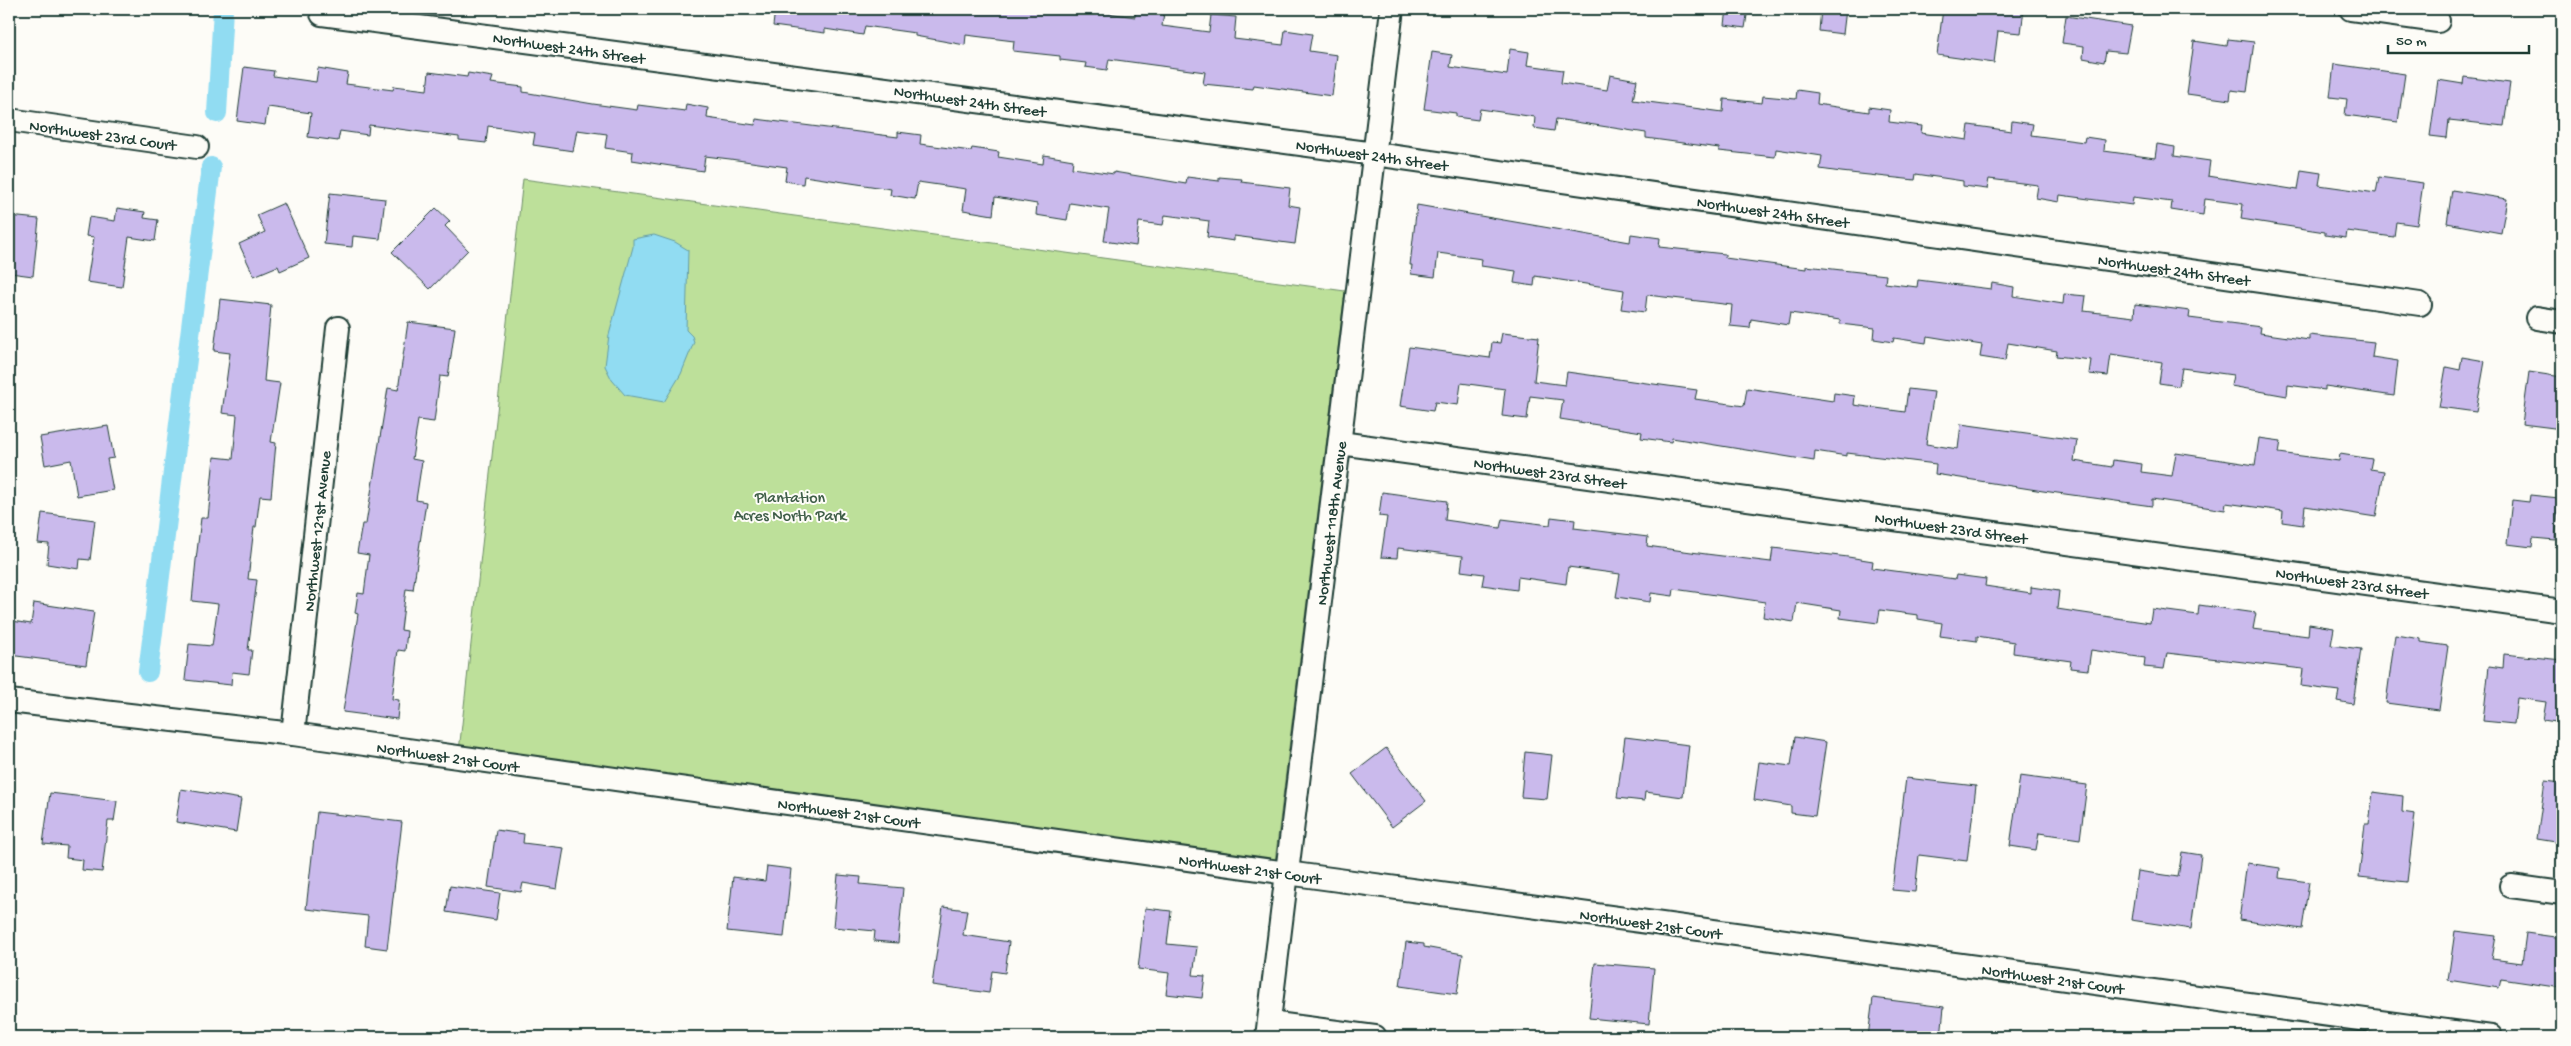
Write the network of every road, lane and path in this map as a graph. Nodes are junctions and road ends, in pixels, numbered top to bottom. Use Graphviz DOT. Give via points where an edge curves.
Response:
graph roads {
  1 [pos="1392,9"];
  2 [pos="2351,9"];
  3 [pos="322,14"];
  4 [pos="2438,21"];
  5 [pos="9,120"];
  6 [pos="197,148"];
  7 [pos="1375,154"];
  8 [pos="2420,304"];
  9 [pos="2537,318"];
  10 [pos="2562,322"];
  11 [pos="338,328"];
  12 [pos="1340,443"];
  13 [pos="2562,611"];
  14 [pos="9,701"];
  15 [pos="293,734"];
  16 [pos="1287,874"];
  17 [pos="2511,886"];
  18 [pos="2562,894"];
  19 [pos="1268,1030"];
  20 [pos="1375,1037"];
  21 [pos="2491,1037"];
  1 -- 7 [label="street, Northwest 118th Avenue"];
  2 -- 4 [label="street"];
  3 -- 7 [label="street, Northwest 24th Street"];
  5 -- 6 [label="street, Northwest 23rd Court"];
  7 -- 8 [label="street, Northwest 24th Street"];
  7 -- 12 [label="street, Northwest 118th Avenue"];
  9 -- 10 [label="street"];
  11 -- 15 [label="street, Northwest 121st Avenue"];
  12 -- 13 [label="street, Northwest 23rd Street"];
  12 -- 16 [label="street, Northwest 118th Avenue"];
  14 -- 15 [label="street, Northwest 21st Court"];
  15 -- 16 [label="street, Northwest 21st Court"];
  16 -- 19 [label="street, Northwest 118th Avenue"];
  16 -- 21 [label="street, Northwest 21st Court"];
  17 -- 18 [label="street"];
  19 -- 20 [label="street"];
}
